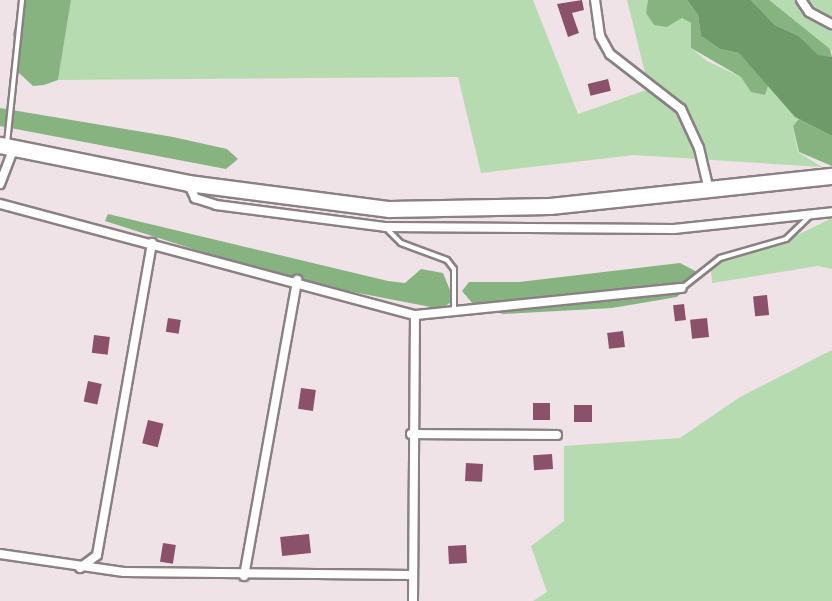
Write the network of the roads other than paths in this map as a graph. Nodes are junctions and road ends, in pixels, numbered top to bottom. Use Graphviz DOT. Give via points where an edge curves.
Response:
graph roads {
  1 [pos="22,0"];
  2 [pos="595,0"];
  3 [pos="801,0"];
  4 [pos="832,24"];
  5 [pos="7,146"];
  6 [pos="832,176"];
  7 [pos="0,183"];
  8 [pos="188,183"];
  9 [pos="709,190"];
  10 [pos="0,204"];
  11 [pos="832,212"];
  12 [pos="811,215"];
  13 [pos="385,227"];
  14 [pos="152,243"];
  15 [pos="297,280"];
  16 [pos="682,288"];
  17 [pos="454,311"];
  18 [pos="415,315"];
  19 [pos="411,434"];
  20 [pos="557,435"];
  21 [pos="0,554"];
  22 [pos="80,568"];
  23 [pos="412,575"];
  24 [pos="244,576"];
  25 [pos="413,601"];
  1 -- 5 [label="lane"];
  2 -- 9 [label="street" via="600,36 610,54 681,109 699,148"];
  3 -- 4 [label="street" via="808,12"];
  5 -- 7 [label="street"];
  5 -- 8 [label="highway"];
  6 -- 9 [label="highway"];
  8 -- 9 [label="highway" via="347,205 437,210"];
  8 -- 13 [label="street" via="195,198 216,205"];
  10 -- 14 [label="street"];
  11 -- 12 [label="street"];
  12 -- 13 [label="street" via="674,229"];
  12 -- 16 [label="lane" via="786,239 720,258"];
  13 -- 17 [label="lane" via="401,243 447,260 454,269"];
  14 -- 15 [label="street"];
  14 -- 22 [label="street" via="97,555"];
  15 -- 18 [label="street"];
  15 -- 24 [label="street"];
  16 -- 17 [label="street"];
  17 -- 18 [label="street"];
  18 -- 19 [label="street"];
  19 -- 20 [label="street"];
  19 -- 23 [label="street"];
  21 -- 22 [label="street"];
  22 -- 24 [label="street"];
  23 -- 24 [label="street"];
  23 -- 25 [label="street"];
}
